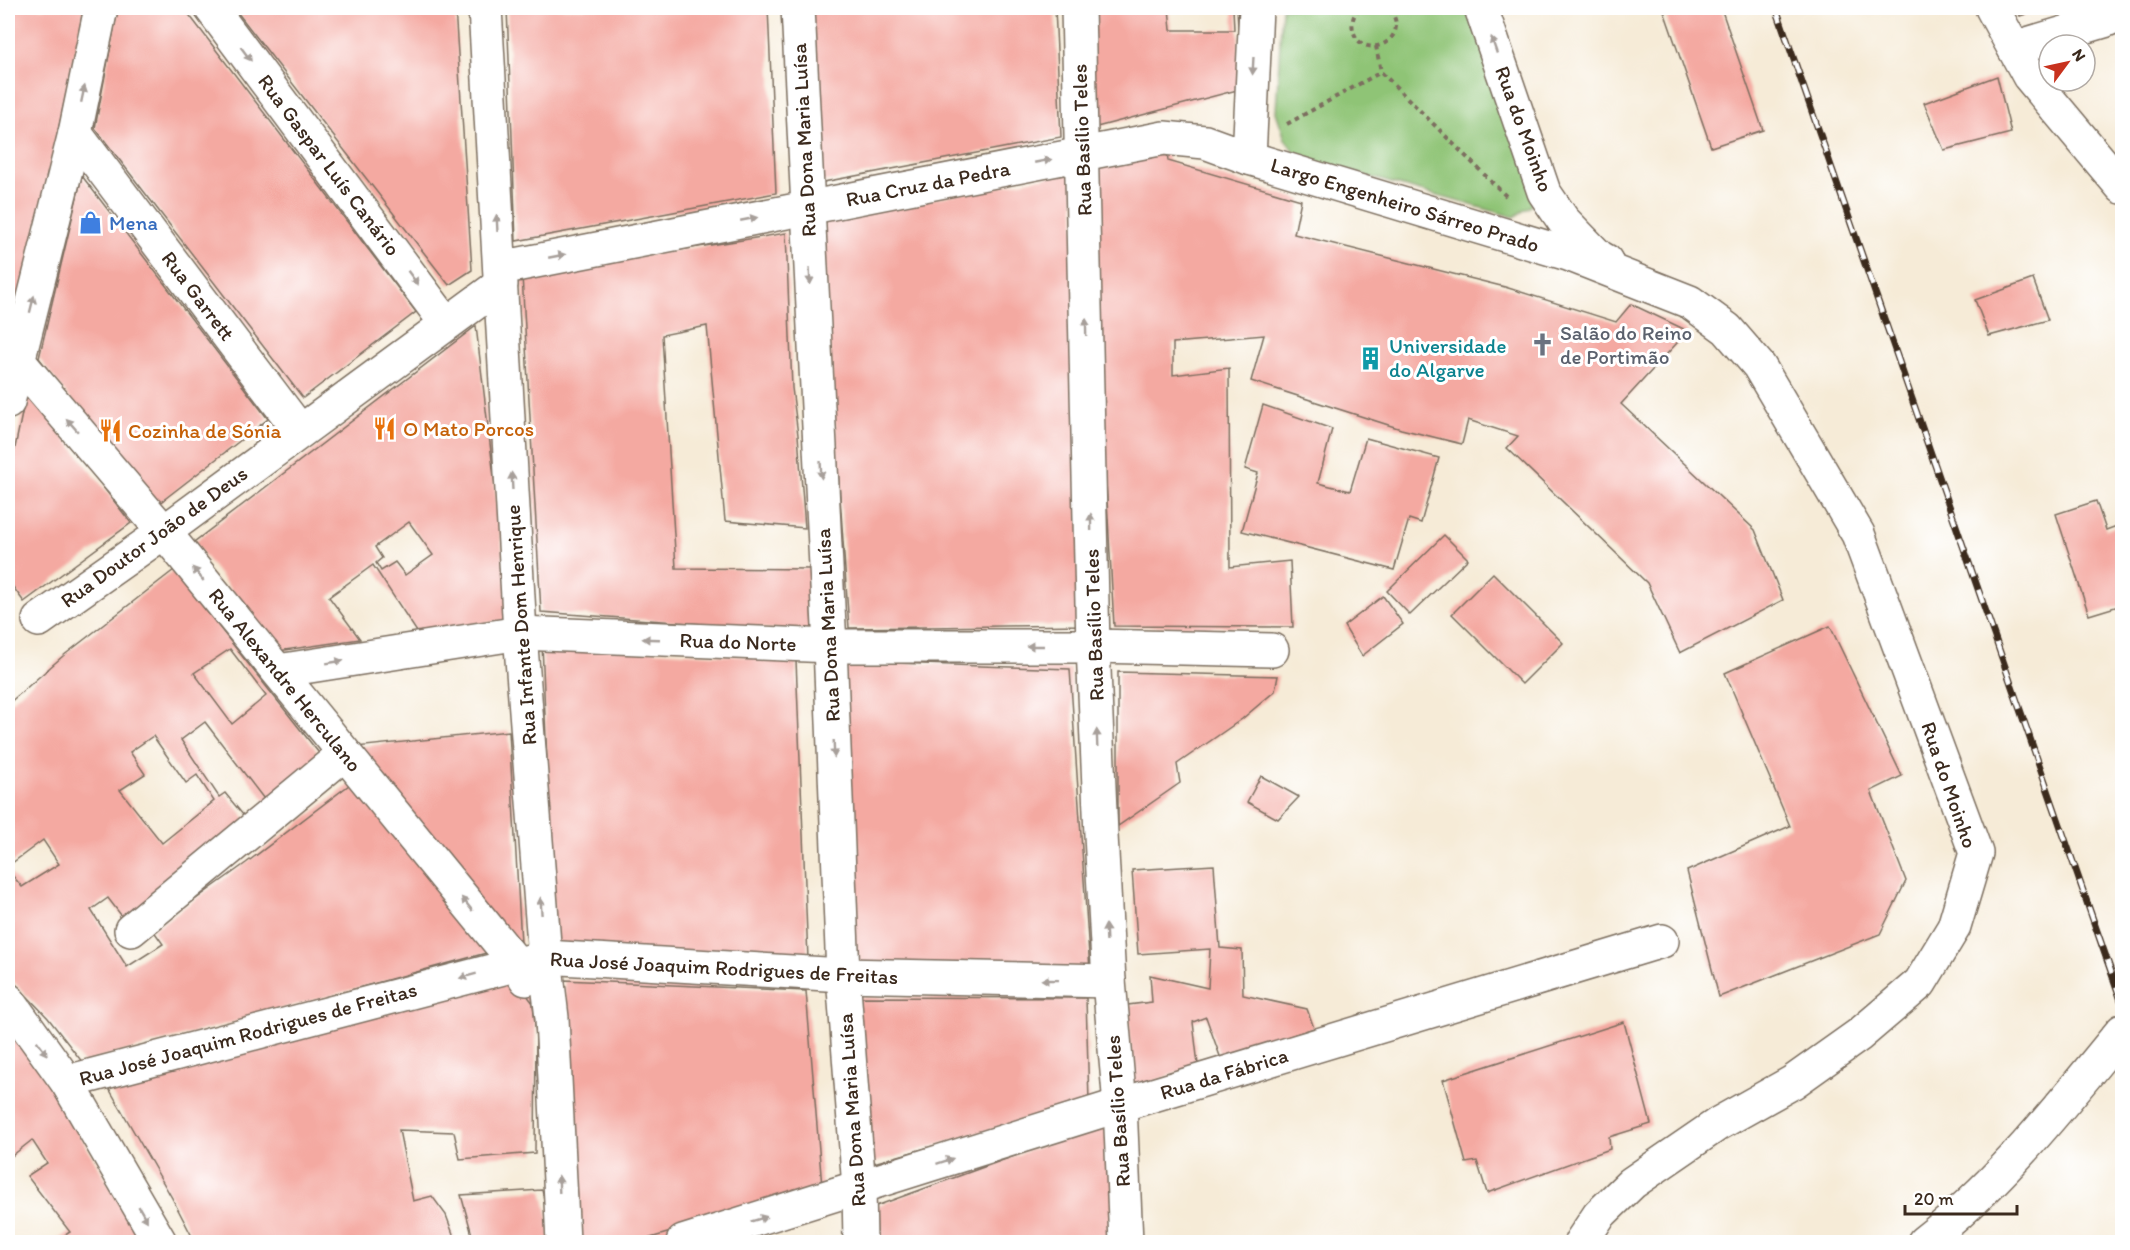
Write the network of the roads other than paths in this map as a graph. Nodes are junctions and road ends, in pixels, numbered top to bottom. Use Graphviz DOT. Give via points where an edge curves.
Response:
graph roads {
  1 [pos="101,8"];
  2 [pos="211,8"];
  3 [pos="485,8"];
  4 [pos="798,8"];
  5 [pos="1078,8"];
  6 [pos="1256,8"];
  7 [pos="1480,8"];
  8 [pos="1992,8"];
  9 [pos="2122,13"];
  10 [pos="2014,48"];
  11 [pos="75,133"];
  12 [pos="1083,153"];
  13 [pos="1249,158"];
  14 [pos="2122,187"];
  15 [pos="1545,192"];
  16 [pos="807,208"];
  17 [pos="1492,231"];
  18 [pos="1568,254"];
  19 [pos="500,276"];
  20 [pos="1641,282"];
  21 [pos="447,323"];
  22 [pos="12,355"];
  23 [pos="8,402"];
  24 [pos="300,431"];
  25 [pos="164,532"];
  26 [pos="39,620"];
  27 [pos="520,633"];
  28 [pos="830,645"];
  29 [pos="1094,646"];
  30 [pos="1272,650"];
  31 [pos="278,670"];
  32 [pos="344,754"];
  33 [pos="131,930"];
  34 [pos="1662,941"];
  35 [pos="531,960"];
  36 [pos="843,975"];
  37 [pos="1109,981"];
  38 [pos="8,1000"];
  39 [pos="2122,1031"];
  40 [pos="67,1082"];
  41 [pos="1120,1105"];
  42 [pos="859,1188"];
  43 [pos="160,1242"];
  44 [pos="563,1242"];
  45 [pos="683,1242"];
  46 [pos="860,1242"];
  47 [pos="1126,1242"];
  48 [pos="1581,1242"];
  49 [pos="1924,1242"];
  11 -- 1 [label="street, one-way"];
  2 -- 21 [label="street, Rua Gaspar Luís Canário, one-way"];
  19 -- 3 [label="street, Rua Infante Dom Henrique, one-way"];
  4 -- 16 [label="street, Rua Dona Maria Luísa"];
  5 -- 12 [label="street, Rua Basílio Teles"];
  6 -- 13 [label="street, Largo Engenheiro Sárreo Prado, one-way"];
  15 -- 7 [label="street, Rua do Moinho, one-way"];
  8 -- 10 [label="street"];
  9 -- 10 [label="street"];
  10 -- 14 [label="street" via="2029,76"];
  22 -- 11 [label="street, one-way"];
  11 -- 24 [label="street, Rua Garrett"];
  12 -- 13 [label="street, Rua Cruz da Pedra" via="1164,138 1204,142"];
  16 -- 12 [label="street, Rua Cruz da Pedra, one-way"];
  29 -- 12 [label="street, Rua Basílio Teles, one-way"];
  13 -- 17 [label="street, Largo Engenheiro Sárreo Prado"];
  15 -- 17 [label="street" via="1541,218 1527,228"];
  15 -- 20 [label="street, Rua do Moinho" via="1563,220 1599,257"];
  19 -- 16 [label="street, Rua Cruz da Pedra, one-way"];
  16 -- 28 [label="street, Rua Dona Maria Luísa, one-way"];
  17 -- 18 [label="street, Largo Engenheiro Sárreo Prado"];
  18 -- 20 [label="street, Rua do Moinho"];
  19 -- 21 [label="street, Rua Doutor João de Deus"];
  27 -- 19 [label="street, Rua Infante Dom Henrique, one-way"];
  20 -- 48 [label="street, Rua do Moinho" via="1690,302 1727,329 1759,366 1793,422 1858,534 1976,853 1954,927 1920,982 1821,1062 1718,1124 1632,1183 1599,1215"];
  21 -- 24 [label="street, Rua Doutor João de Deus"];
  22 -- 23 [label="street"];
  25 -- 22 [label="street, Rua Alexandre Herculano, one-way"];
  24 -- 25 [label="street, Rua Doutor João de Deus"];
  25 -- 26 [label="street, Rua Doutor João de Deus"];
  31 -- 25 [label="street, Rua Alexandre Herculano, one-way"];
  28 -- 27 [label="street, Rua do Norte, one-way"];
  31 -- 27 [label="street, Rua do Norte, one-way"];
  35 -- 27 [label="street, Rua Infante Dom Henrique, one-way"];
  29 -- 28 [label="street, Rua do Norte, one-way"];
  28 -- 36 [label="street, Rua Dona Maria Luísa, one-way"];
  29 -- 30 [label="street, Rua do Norte"];
  37 -- 29 [label="street, Rua Basílio Teles, one-way"];
  31 -- 32 [label="street, Rua Alexandre Herculano"];
  32 -- 33 [label="street"];
  35 -- 32 [label="street, Rua Alexandre Herculano, one-way"];
  34 -- 41 [label="street, Rua da Fábrica"];
  35 -- 36 [label="street, Rua José Joaquim Rodrigues de Freitas"];
  35 -- 40 [label="street, Rua José Joaquim Rodrigues de Freitas, one-way"];
  44 -- 35 [label="street, Rua Alexandre Herculano, one-way" via="552,1018"];
  37 -- 36 [label="street, Rua José Joaquim Rodrigues de Freitas, one-way"];
  36 -- 42 [label="street, Rua Dona Maria Luísa"];
  37 -- 41 [label="street, Rua Basílio Teles"];
  38 -- 40 [label="street, one-way"];
  39 -- 49 [label="street" via="2044,1127 1952,1221"];
  40 -- 43 [label="street, one-way"];
  42 -- 41 [label="street, Rua da Fábrica, one-way"];
  41 -- 47 [label="street, Rua Basílio Teles"];
  45 -- 42 [label="street, Rua da Fábrica, one-way"];
  42 -- 46 [label="street, Rua Dona Maria Luísa"];
}
